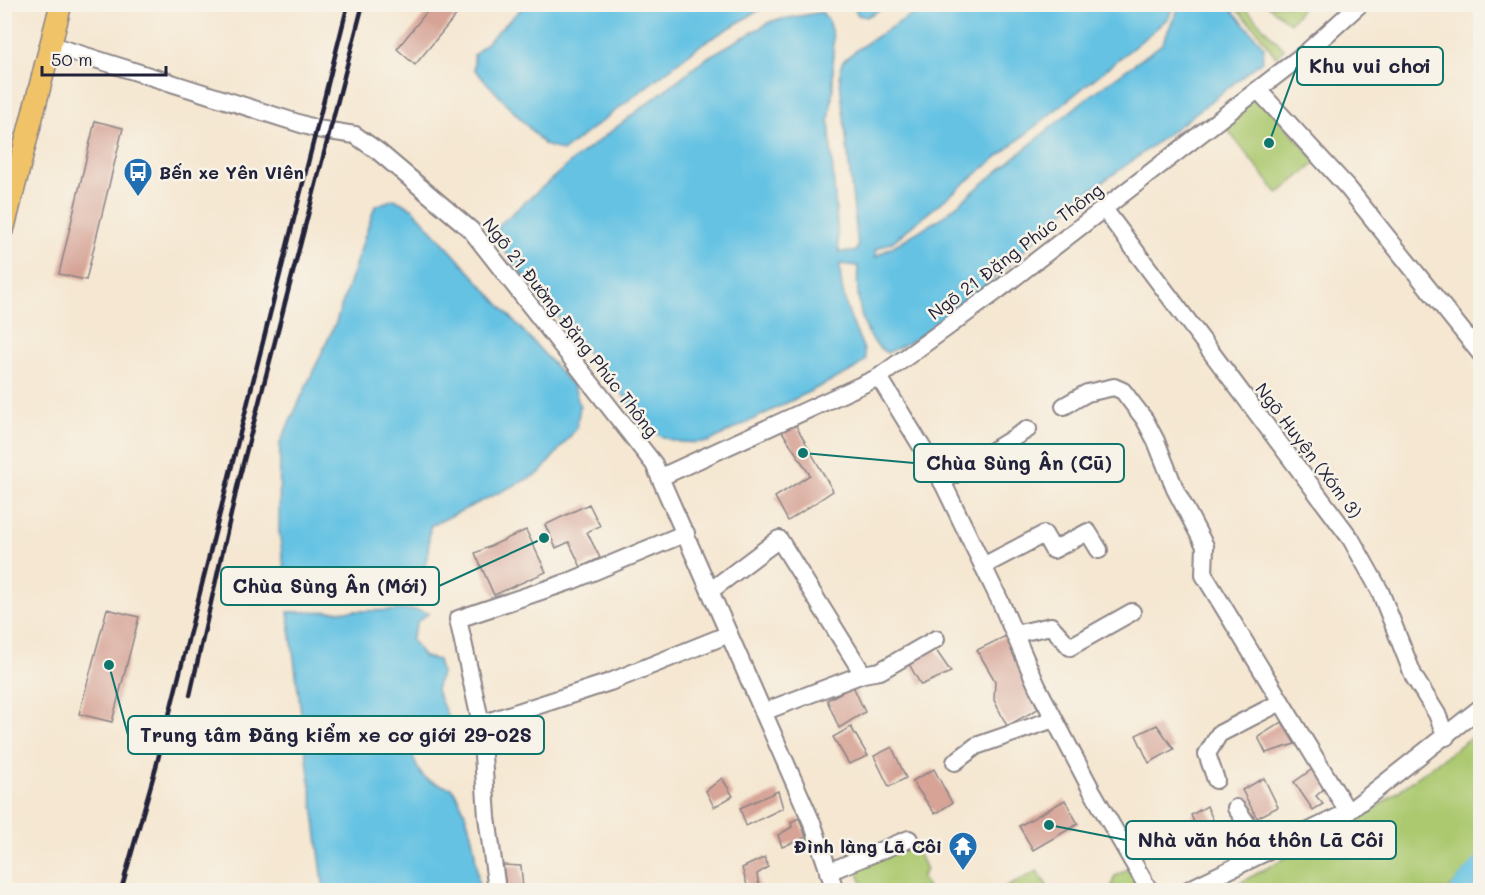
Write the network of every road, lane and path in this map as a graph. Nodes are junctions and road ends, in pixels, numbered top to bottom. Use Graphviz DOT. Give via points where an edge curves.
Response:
graph roads {
  1 [pos="61,4"];
  2 [pos="1360,4"];
  3 [pos="51,45"];
  4 [pos="1258,90"];
  5 [pos="1104,209"];
  6 [pos="4,227"];
  7 [pos="1480,353"];
  8 [pos="879,377"];
  9 [pos="1064,406"];
  10 [pos="1028,429"];
  11 [pos="661,477"];
  12 [pos="942,482"];
  13 [pos="686,533"];
  14 [pos="1099,550"];
  15 [pos="983,566"];
  16 [pos="710,591"];
  17 [pos="1132,612"];
  18 [pos="729,634"];
  19 [pos="1015,634"];
  20 [pos="936,639"];
  21 [pos="863,674"];
  22 [pos="1281,702"];
  23 [pos="1480,708"];
  24 [pos="763,712"];
  25 [pos="1054,719"];
  26 [pos="481,724"];
  27 [pos="1446,737"];
  28 [pos="955,762"];
  29 [pos="1215,780"];
  30 [pos="1236,808"];
  31 [pos="1348,812"];
  32 [pos="909,839"];
  33 [pos="1267,852"];
  34 [pos="828,872"];
  35 [pos="497,891"];
  36 [pos="835,891"];
  37 [pos="1149,891"];
  38 [pos="1188,891"];
  1 -- 3 [label="main road"];
  2 -- 4 [label="street, Ngõ 21 Đặng Phúc Thông"];
  3 -- 6 [label="main road"];
  3 -- 11 [label="street, Ngõ 21 Đường Đặng Phúc Thông" via="317,129 355,135 471,230"];
  4 -- 5 [label="street, Ngõ 21 Đặng Phúc Thông"];
  4 -- 7 [label="street" via="1348,188"];
  5 -- 8 [label="street, Ngõ 21 Đặng Phúc Thông"];
  5 -- 27 [label="street, Ngõ Huyện (Xóm 3)" via="1352,539 1380,591 1414,677"];
  8 -- 11 [label="street, Ngõ 21 Đặng Phúc Thông"];
  8 -- 12 [label="street"];
  9 -- 22 [label="street" via="1087,393 1114,387 1123,391 1144,420 1205,546 1204,575"];
  10 -- 12 [label="street"];
  11 -- 13 [label="street, Ngõ 21 Đường Đặng Phúc Thông"];
  12 -- 15 [label="street"];
  13 -- 16 [label="street, Ngõ 21 Đường Đặng Phúc Thông"];
  13 -- 26 [label="street" via="571,581 458,619"];
  14 -- 15 [label="street" via="1088,531 1053,550 1044,534"];
  15 -- 19 [label="street"];
  16 -- 18 [label="street, Ngõ 21 Đường Đặng Phúc Thông"];
  16 -- 21 [label="street" via="779,539"];
  17 -- 19 [label="street" via="1070,647 1051,626"];
  18 -- 24 [label="street, Ngõ 21 Đường Đặng Phúc Thông"];
  18 -- 26 [label="street" via="610,682"];
  19 -- 25 [label="street"];
  20 -- 21 [label="street" via="880,671"];
  21 -- 24 [label="street"];
  22 -- 29 [label="street" via="1219,734 1207,754"];
  22 -- 31 [label="street"];
  23 -- 27 [label="street"];
  24 -- 34 [label="street, Ngõ 21 Đường Đặng Phúc Thông" via="813,825"];
  25 -- 28 [label="street" via="976,746"];
  25 -- 37 [label="street"];
  26 -- 35 [label="street"];
  27 -- 31 [label="street"];
  30 -- 33 [label="street"];
  31 -- 33 [label="street"];
  32 -- 34 [label="street"];
  33 -- 38 [label="street"];
  34 -- 36 [label="street, Ngõ 21 Đường Đặng Phúc Thông"];
}
